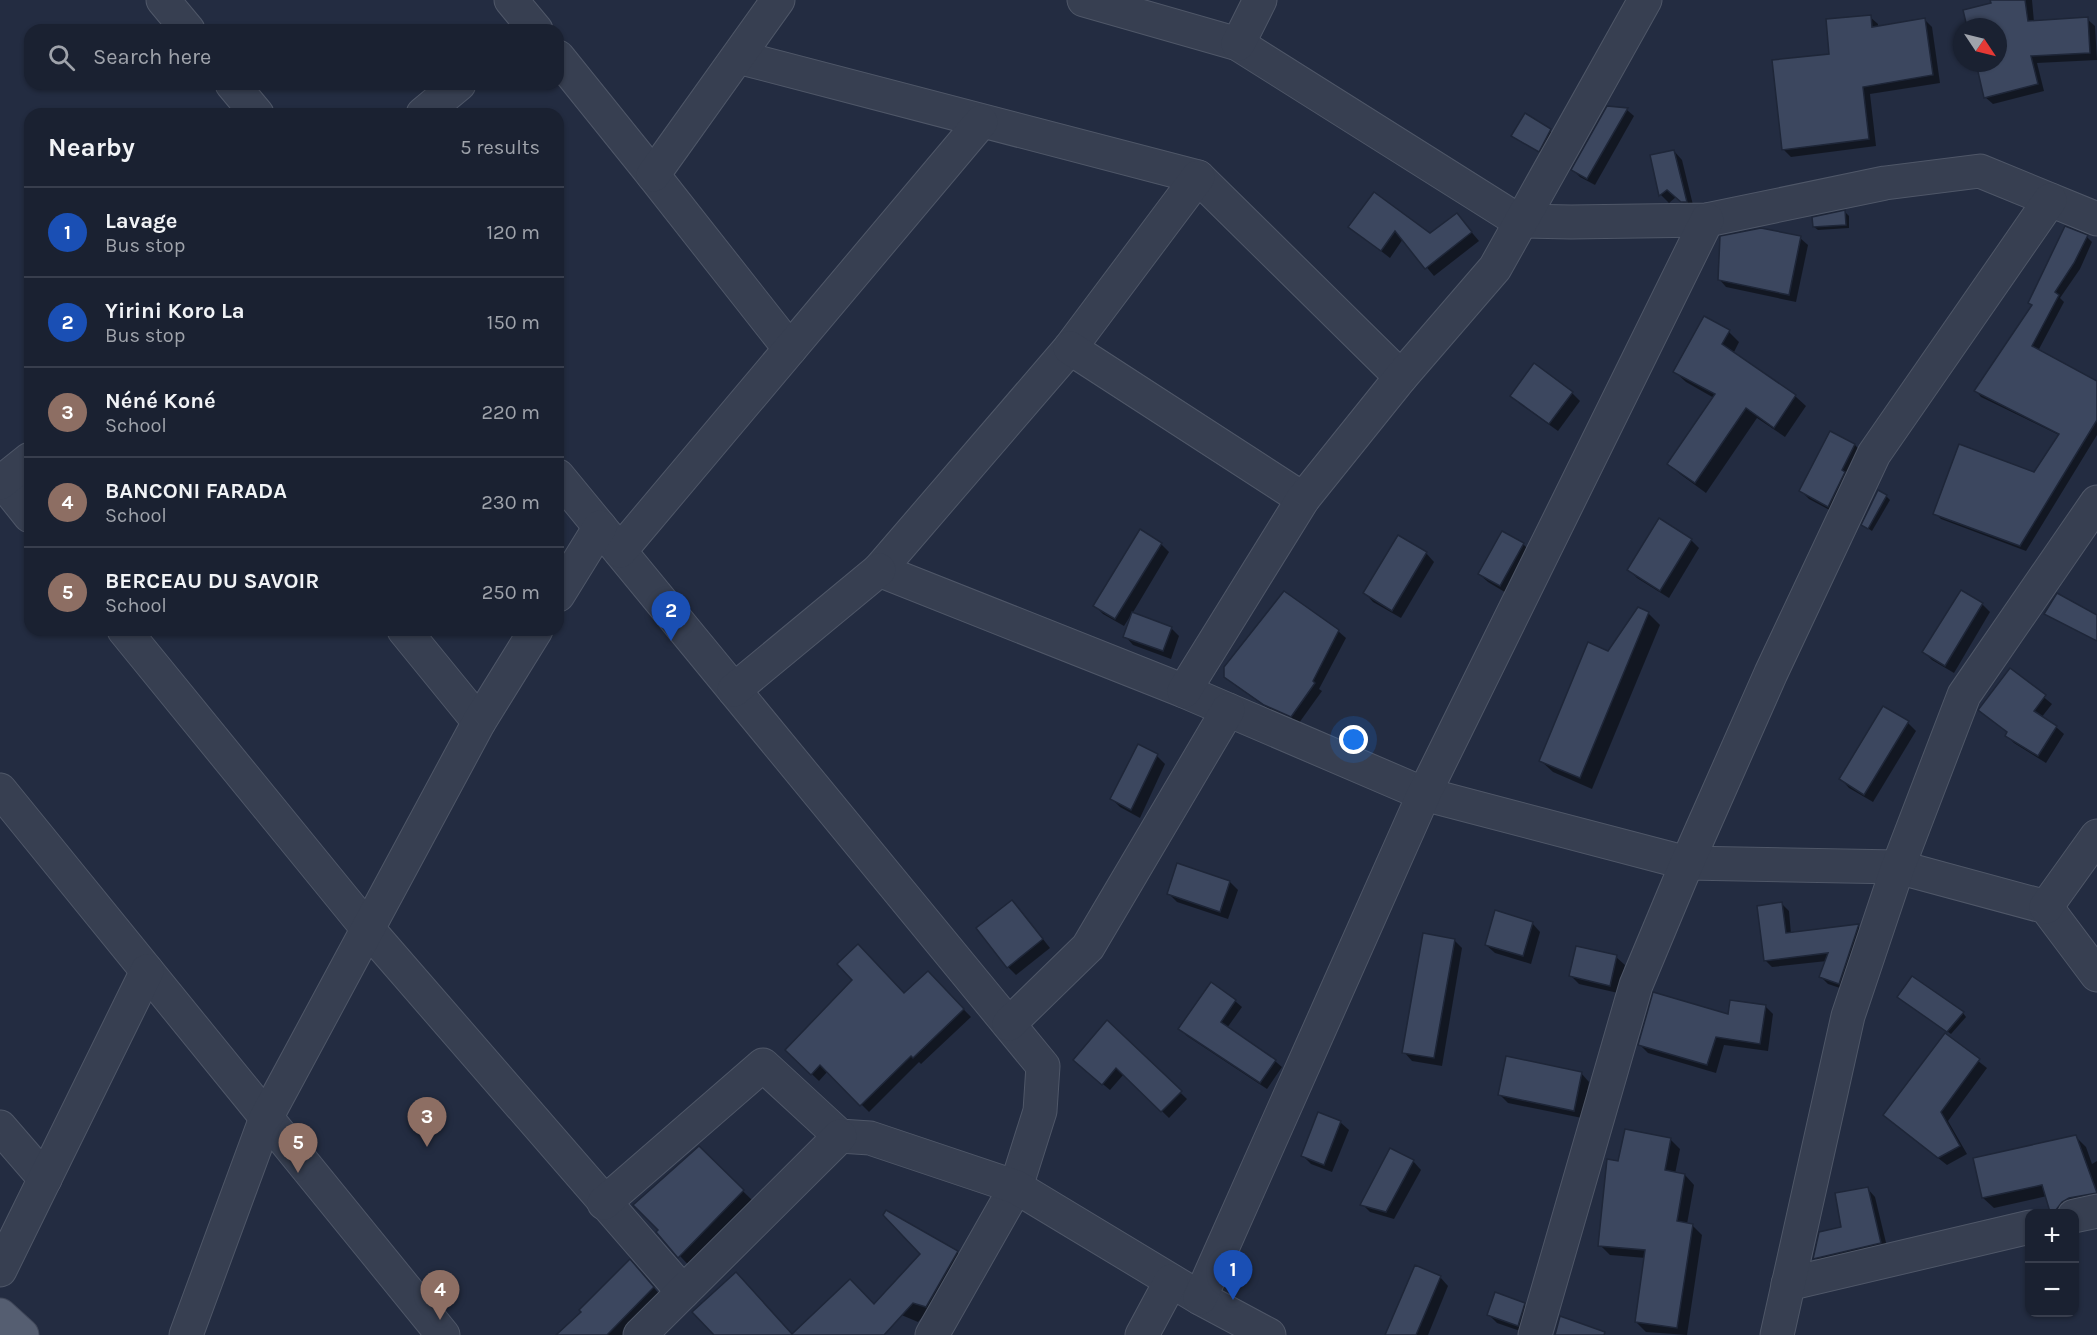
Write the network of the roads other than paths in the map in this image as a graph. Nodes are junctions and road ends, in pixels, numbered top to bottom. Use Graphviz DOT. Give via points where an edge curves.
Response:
graph roads {
  1 [pos="163,0"];
  2 [pos="778,0"];
  3 [pos="1084,0"];
  4 [pos="1260,0"];
  5 [pos="1645,0"];
  6 [pos="183,24"];
  7 [pos="1238,44"];
  8 [pos="738,57"];
  9 [pos="564,64"];
  10 [pos="237,90"];
  11 [pos="452,90"];
  12 [pos="252,108"];
  13 [pos="430,108"];
  14 [pos="981,122"];
  15 [pos="654,175"];
  16 [pos="1198,177"];
  17 [pos="2050,200"];
  18 [pos="2097,219"];
  19 [pos="1707,220"];
  20 [pos="1520,221"];
  21 [pos="1070,348"];
  22 [pos="790,350"];
  23 [pos="1401,377"];
  24 [pos="24,464"];
  25 [pos="1,482"];
  26 [pos="564,483"];
  27 [pos="1303,499"];
  28 [pos="24,509"];
  29 [pos="2092,521"];
  30 [pos="610,539"];
  31 [pos="879,570"];
  32 [pos="564,589"];
  33 [pos="128,636"];
  34 [pos="409,636"];
  35 [pos="532,636"];
  36 [pos="734,690"];
  37 [pos="1185,691"];
  38 [pos="1228,710"];
  39 [pos="479,722"];
  40 [pos="0,789"];
  41 [pos="1424,794"];
  42 [pos="2097,836"];
  43 [pos="1687,863"];
  44 [pos="1898,867"];
  45 [pos="2046,907"];
  46 [pos="367,928"];
  47 [pos="147,971"];
  48 [pos="2097,975"];
  49 [pos="1009,1024"];
  50 [pos="266,1118"];
  51 [pos="0,1127"];
  52 [pos="840,1136"];
  53 [pos="45,1179"];
  54 [pos="1016,1187"];
  55 [pos="604,1203"];
  56 [pos="2097,1211"];
  57 [pos="2079,1215"];
  58 [pos="2025,1228"];
  59 [pos="0,1269"];
  60 [pos="1171,1281"];
  61 [pos="1788,1284"];
  62 [pos="683,1292"];
  63 [pos="1200,1298"];
  64 [pos="0,1315"];
  65 [pos="22,1335"];
  66 [pos="186,1335"];
  67 [pos="443,1335"];
  68 [pos="640,1335"];
  69 [pos="932,1335"];
  70 [pos="1142,1335"];
  71 [pos="1269,1335"];
  72 [pos="1535,1335"];
  73 [pos="1777,1335"];
  1 -- 6 [label="street"];
  2 -- 8 [label="street"];
  3 -- 7 [label="street"];
  4 -- 7 [label="street"];
  5 -- 20 [label="street"];
  7 -- 20 [label="street"];
  8 -- 14 [label="street"];
  8 -- 15 [label="street"];
  9 -- 15 [label="street"];
  10 -- 12 [label="street"];
  11 -- 13 [label="street"];
  14 -- 16 [label="street"];
  14 -- 22 [label="street"];
  15 -- 22 [label="street"];
  16 -- 21 [label="street"];
  16 -- 23 [label="street"];
  17 -- 18 [label="street"];
  17 -- 19 [label="street" via="1980,171 1885,183"];
  17 -- 43 [label="street" via="1874,454"];
  19 -- 20 [label="street"];
  19 -- 41 [label="street"];
  20 -- 23 [label="street" via="1495,268"];
  21 -- 27 [label="street"];
  21 -- 31 [label="street"];
  22 -- 30 [label="street"];
  23 -- 27 [label="street"];
  24 -- 25 [label="street"];
  25 -- 28 [label="street"];
  26 -- 30 [label="street"];
  27 -- 37 [label="street"];
  29 -- 44 [label="street" via="1964,695"];
  30 -- 32 [label="street"];
  30 -- 36 [label="street"];
  31 -- 36 [label="street"];
  31 -- 37 [label="street"];
  33 -- 46 [label="street"];
  34 -- 39 [label="street"];
  35 -- 39 [label="street"];
  36 -- 49 [label="street"];
  37 -- 38 [label="street"];
  38 -- 41 [label="street"];
  38 -- 49 [label="street" via="1088,947"];
  39 -- 46 [label="street"];
  40 -- 47 [label="street"];
  41 -- 43 [label="street"];
  41 -- 63 [label="street"];
  42 -- 45 [label="street"];
  43 -- 44 [label="street"];
  43 -- 72 [label="street" via="1636,985"];
  44 -- 45 [label="street"];
  44 -- 61 [label="street" via="1848,1016"];
  45 -- 48 [label="street"];
  46 -- 50 [label="street"];
  46 -- 55 [label="street"];
  47 -- 50 [label="street"];
  47 -- 53 [label="street"];
  49 -- 54 [label="street" via="1043,1066 1040,1111"];
  50 -- 66 [label="street"];
  50 -- 67 [label="street"];
  51 -- 53 [label="street"];
  52 -- 54 [label="street" via="870,1138"];
  52 -- 55 [label="street" via="763,1065"];
  52 -- 62 [label="street"];
  53 -- 59 [label="street"];
  54 -- 60 [label="street"];
  54 -- 69 [label="street"];
  55 -- 62 [label="street"];
  56 -- 57 [label="street"];
  58 -- 61 [label="street"];
  60 -- 63 [label="street"];
  60 -- 70 [label="street"];
  61 -- 73 [label="street"];
  62 -- 68 [label="street"];
  63 -- 71 [label="street"];
  64 -- 65 [label="main road"];
}
